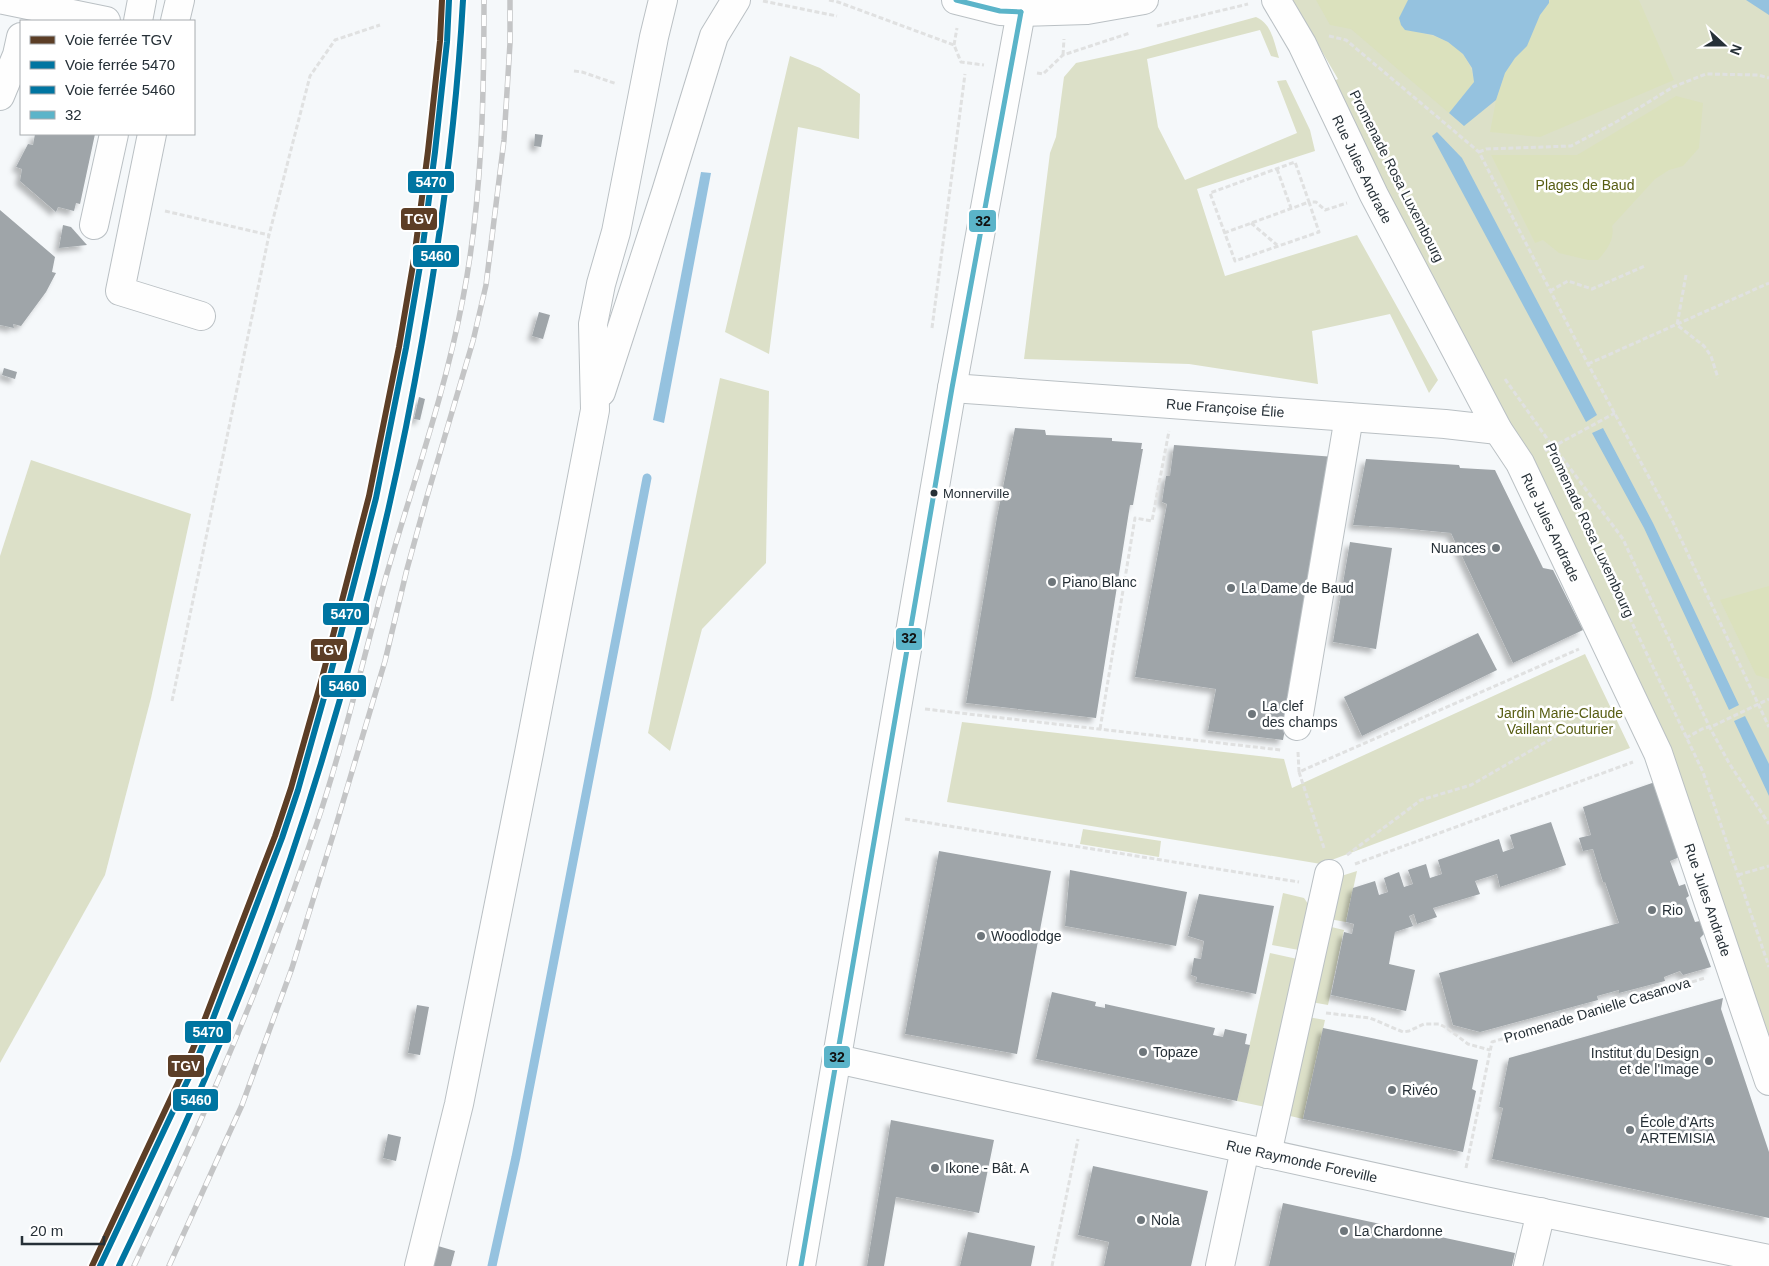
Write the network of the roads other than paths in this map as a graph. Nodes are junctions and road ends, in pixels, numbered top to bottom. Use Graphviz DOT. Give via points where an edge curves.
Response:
graph roads {
  1 [pos="142,0"];
  2 [pos="180,0"];
  3 [pos="663,0"];
  4 [pos="736,0"];
  5 [pos="956,0"];
  6 [pos="1144,0"];
  7 [pos="1276,0"];
  8 [pos="22,7"];
  9 [pos="1021,12"];
  10 [pos="100,20"];
  11 [pos="138,20"];
  12 [pos="176,20"];
  13 [pos="20,42"];
  14 [pos="0,96"];
  15 [pos="114,135"];
  16 [pos="152,135"];
  17 [pos="94,225"];
  18 [pos="201,316"];
  19 [pos="952,388"];
  20 [pos="595,410"];
  21 [pos="1349,417"];
  22 [pos="1498,430"];
  23 [pos="1298,739"];
  24 [pos="1334,861"];
  25 [pos="837,1059"];
  26 [pos="1769,1081"];
  27 [pos="1256,1152"];
  28 [pos="1540,1212"];
  29 [pos="1769,1259"];
  30 [pos="419,1266"];
  31 [pos="801,1266"];
  32 [pos="1220,1266"];
  33 [pos="1528,1266"];
  1 -- 11 [label="street"];
  2 -- 12 [label="street"];
  3 -- 20 [label="street" via="616,232 593,324"];
  4 -- 20 [label="street" via="712,42"];
  5 -- 9 [label="street"];
  6 -- 9 [label="street" via="1087,10"];
  7 -- 22 [label="street, Rue Jules Andrade" via="1302,44 1374,195"];
  8 -- 10 [label="street"];
  9 -- 19 [label="street"];
  13 -- 14 [label="street"];
  15 -- 17 [label="street"];
  16 -- 18 [label="street" via="120,291"];
  19 -- 21 [label="street, Rue Françoise Élie"];
  19 -- 25 [label="street"];
  20 -- 30 [label="street" via="459,1104"];
  21 -- 22 [label="street, Rue Françoise Élie"];
  21 -- 23 [label="street"];
  22 -- 26 [label="street, Rue Jules Andrade" via="1520,463 1658,753"];
  24 -- 27 [label="street" via="1299,1007"];
  25 -- 27 [label="street, Rue Raymonde Foreville"];
  25 -- 31 [label="street"];
  27 -- 28 [label="street, Rue Raymonde Foreville"];
  27 -- 32 [label="street"];
  28 -- 29 [label="street, Rue Raymonde Foreville"];
  28 -- 33 [label="street"];
}
